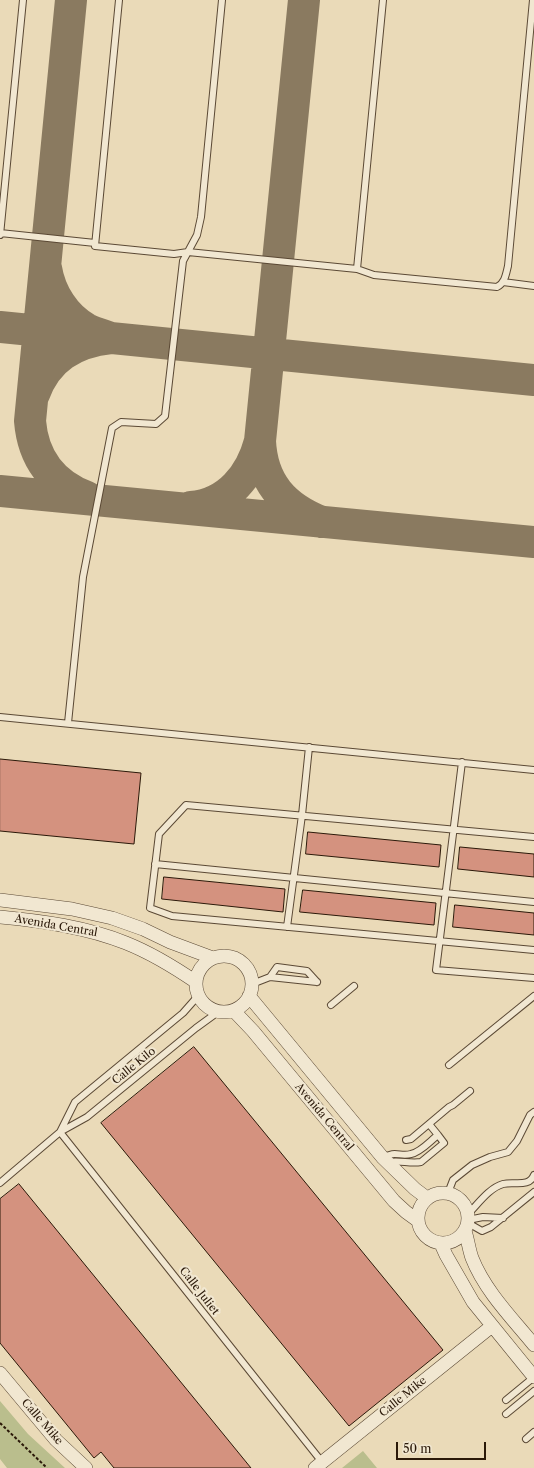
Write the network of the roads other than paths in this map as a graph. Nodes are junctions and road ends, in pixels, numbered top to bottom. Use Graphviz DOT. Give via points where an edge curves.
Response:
graph roads {
  1 [pos="23,0"];
  2 [pos="119,0"];
  3 [pos="222,0"];
  4 [pos="383,0"];
  5 [pos="533,0"];
  6 [pos="0,234"];
  7 [pos="95,244"];
  8 [pos="188,252"];
  9 [pos="357,269"];
  10 [pos="503,282"];
  11 [pos="534,286"];
  12 [pos="0,717"];
  13 [pos="68,723"];
  14 [pos="309,747"];
  15 [pos="462,762"];
  16 [pos="534,770"];
  17 [pos="302,815"];
  18 [pos="453,830"];
  19 [pos="534,837"];
  20 [pos="155,864"];
  21 [pos="293,878"];
  22 [pos="446,893"];
  23 [pos="0,900"];
  24 [pos="534,902"];
  25 [pos="0,917"];
  26 [pos="287,927"];
  27 [pos="440,941"];
  28 [pos="534,950"];
  29 [pos="213,958"];
  30 [pos="270,977"];
  31 [pos="534,978"];
  32 [pos="196,982"];
  33 [pos="354,986"];
  34 [pos="250,990"];
  35 [pos="198,996"];
  36 [pos="534,996"];
  37 [pos="331,1005"];
  38 [pos="234,1011"];
  39 [pos="218,1012"];
  40 [pos="449,1065"];
  41 [pos="470,1091"];
  42 [pos="534,1112"];
  43 [pos="429,1124"];
  44 [pos="60,1132"];
  45 [pos="438,1135"];
  46 [pos="406,1140"];
  47 [pos="386,1161"];
  48 [pos="534,1175"];
  49 [pos="0,1183"];
  50 [pos="534,1192"];
  51 [pos="448,1193"];
  52 [pos="427,1198"];
  53 [pos="503,1218"];
  54 [pos="417,1220"];
  55 [pos="467,1222"];
  56 [pos="441,1244"];
  57 [pos="492,1326"];
  58 [pos="534,1345"];
  59 [pos="0,1373"];
  60 [pos="534,1377"];
  61 [pos="534,1391"];
  62 [pos="506,1400"];
  63 [pos="506,1414"];
  64 [pos="534,1432"];
  65 [pos="526,1439"];
  66 [pos="318,1465"];
  67 [pos="86,1468"];
  1 -- 6 [label="lane"];
  2 -- 7 [label="lane"];
  3 -- 8 [label="lane" via="201,217 197,235"];
  4 -- 9 [label="lane"];
  5 -- 10 [label="lane" via="508,266"];
  6 -- 7 [label="lane"];
  7 -- 8 [label="lane" via="174,254"];
  8 -- 9 [label="lane"];
  8 -- 13 [label="lane" via="180,275 165,416 156,424 121,422 112,428 83,577"];
  9 -- 10 [label="lane" via="374,275 481,286 497,287"];
  10 -- 11 [label="lane"];
  12 -- 13 [label="lane"];
  13 -- 14 [label="lane"];
  14 -- 15 [label="lane"];
  14 -- 17 [label="lane"];
  15 -- 16 [label="lane"];
  15 -- 18 [label="lane"];
  17 -- 18 [label="lane"];
  17 -- 20 [label="lane" via="186,804 159,834"];
  17 -- 21 [label="lane"];
  18 -- 19 [label="lane"];
  18 -- 22 [label="lane"];
  20 -- 21 [label="lane"];
  20 -- 26 [label="lane" via="150,908 172,916"];
  21 -- 22 [label="lane"];
  21 -- 26 [label="lane"];
  22 -- 24 [label="lane"];
  22 -- 27 [label="lane"];
  23 -- 29 [label="street, Avenida Central" via="72,909 112,918 143,928 170,942"];
  25 -- 32 [label="street, Avenida Central" via="78,928 106,936 164,962"];
  26 -- 27 [label="lane"];
  27 -- 28 [label="lane"];
  27 -- 31 [label="lane" via="436,970"];
  29 -- 32 [label="street" via="199,971"];
  29 -- 34 [label="street" via="234,958 243,964 248,972"];
  30 -- 30 [label="lane" via="317,982 307,971 277,967"];
  30 -- 34 [label="lane"];
  32 -- 35 [label="street"];
  33 -- 37 [label="lane"];
  34 -- 38 [label="street" via="242,1006"];
  34 -- 47 [label="street, Avenida Central"];
  35 -- 39 [label="street" via="206,1006"];
  35 -- 44 [label="lane, Calle Kilo" via="183,1013 74,1102"];
  36 -- 40 [label="lane"];
  38 -- 39 [label="street"];
  38 -- 54 [label="street, Avenida Central" via="394,1201"];
  39 -- 44 [label="lane, Calle Kilo" via="87,1117"];
  41 -- 43 [label="lane"];
  42 -- 51 [label="lane" via="508,1152 472,1165 453,1180"];
  43 -- 45 [label="lane"];
  43 -- 46 [label="lane" via="411,1139"];
  44 -- 49 [label="lane, Calle Kilo"];
  44 -- 66 [label="lane, Calle Juliet"];
  45 -- 47 [label="lane" via="418,1151 411,1154 394,1153"];
  45 -- 47 [label="lane" via="444,1143 421,1162"];
  47 -- 52 [label="street, Avenida Central"];
  48 -- 55 [label="lane" via="528,1183 504,1184 493,1190"];
  50 -- 53 [label="lane"];
  51 -- 52 [label="street" via="437,1193"];
  51 -- 55 [label="street" via="457,1197 464,1205"];
  52 -- 54 [label="street" via="419,1208"];
  53 -- 55 [label="lane" via="483,1217"];
  53 -- 55 [label="lane" via="482,1231"];
  54 -- 56 [label="street" via="425,1236"];
  55 -- 56 [label="street" via="459,1238 451,1243"];
  55 -- 58 [label="street" via="472,1257 484,1280"];
  56 -- 57 [label="street" via="472,1302"];
  57 -- 60 [label="street"];
  57 -- 66 [label="street, Calle Mike"];
  59 -- 67 [label="street, Calle Mike" via="56,1440"];
  60 -- 62 [label="lane"];
  61 -- 63 [label="lane"];
  64 -- 65 [label="lane"];
}
